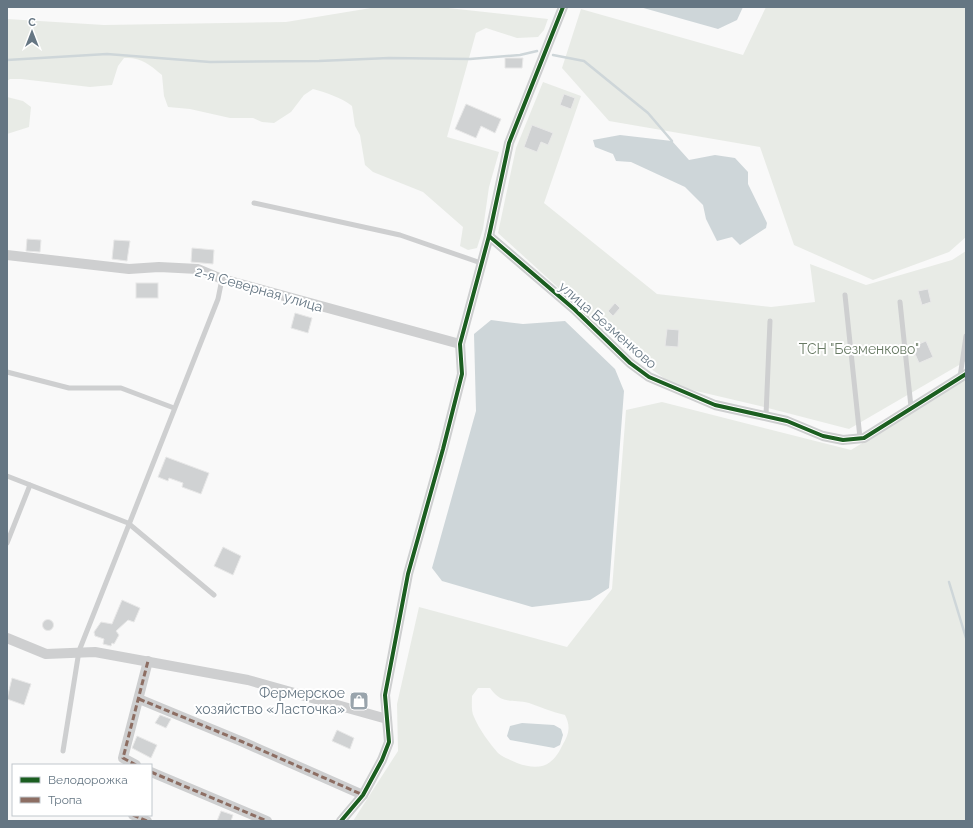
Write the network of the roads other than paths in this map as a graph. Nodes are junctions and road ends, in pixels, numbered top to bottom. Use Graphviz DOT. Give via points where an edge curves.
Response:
graph roads {
  1 [pos="562,7"];
  2 [pos="254,203"];
  3 [pos="489,236"];
  4 [pos="7,255"];
  5 [pos="481,263"];
  6 [pos="222,279"];
  7 [pos="845,294"];
  8 [pos="900,302"];
  9 [pos="770,321"];
  10 [pos="966,336"];
  11 [pos="460,344"];
  12 [pos="7,372"];
  13 [pos="963,375"];
  14 [pos="174,408"];
  15 [pos="911,408"];
  16 [pos="766,415"];
  17 [pos="860,438"];
  18 [pos="7,476"];
  19 [pos="30,485"];
  20 [pos="128,523"];
  21 [pos="7,543"];
  22 [pos="214,595"];
  23 [pos="7,638"];
  24 [pos="79,651"];
  25 [pos="148,661"];
  26 [pos="139,699"];
  27 [pos="386,719"];
  28 [pos="63,751"];
  29 [pos="134,764"];
  30 [pos="152,772"];
  31 [pos="363,795"];
  32 [pos="135,816"];
  33 [pos="147,821"];
  34 [pos="267,821"];
  35 [pos="341,821"];
  1 -- 3 [label="street" via="510,143"];
  2 -- 5 [label="lane" via="400,235"];
  3 -- 5 [label="street"];
  3 -- 16 [label="street, улица Безменково" via="649,377 715,405"];
  4 -- 6 [label="street, 2-я Северная улица" via="129,269 198,269"];
  5 -- 11 [label="street"];
  6 -- 11 [label="street, 2-я Северная улица"];
  6 -- 14 [label="lane" via="218,300"];
  7 -- 17 [label="lane"];
  8 -- 15 [label="lane"];
  9 -- 16 [label="lane"];
  10 -- 13 [label="lane"];
  11 -- 27 [label="street" via="462,374 408,574 385,695"];
  12 -- 14 [label="lane" via="69,388 121,388"];
  13 -- 15 [label="street, улица Безменково"];
  14 -- 20 [label="lane"];
  15 -- 17 [label="street, улица Безменково" via="864,438"];
  16 -- 17 [label="street, улица Безменково" via="823,436 842,440"];
  18 -- 19 [label="lane"];
  19 -- 20 [label="lane"];
  19 -- 21 [label="lane"];
  20 -- 22 [label="lane"];
  20 -- 24 [label="lane"];
  23 -- 24 [label="street" via="46,654"];
  24 -- 25 [label="street"];
  24 -- 28 [label="lane"];
  25 -- 26 [label="street"];
  25 -- 27 [label="street" via="248,680"];
  26 -- 29 [label="street" via="123,758"];
  26 -- 31 [label="street"];
  27 -- 31 [label="street" via="389,742"];
  30 -- 34 [label="street"];
  31 -- 35 [label="street"];
  32 -- 33 [label="street"];
}
